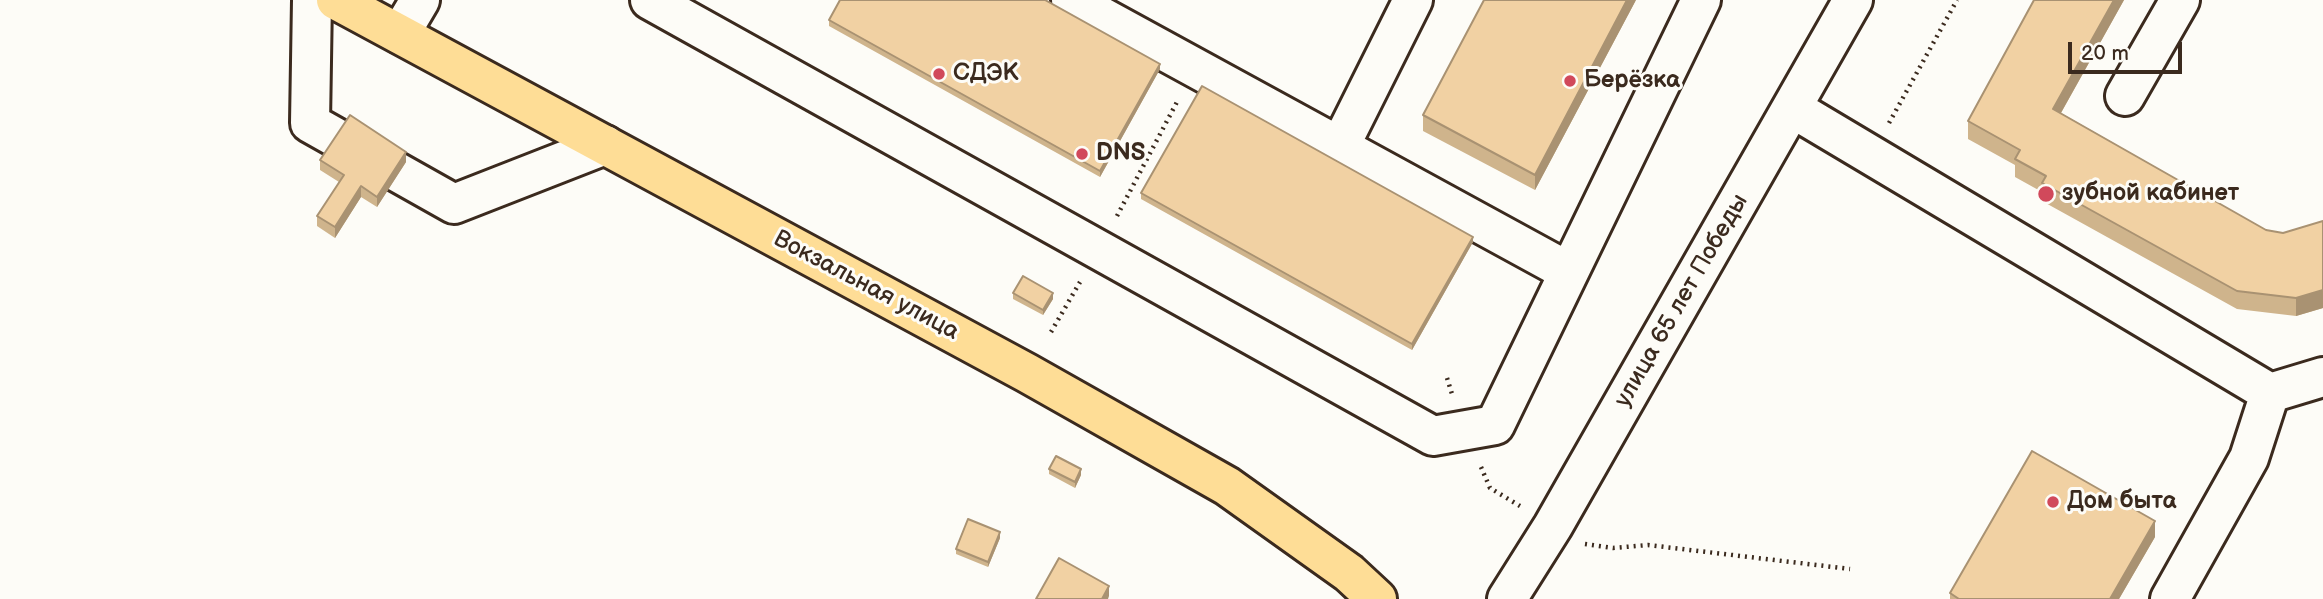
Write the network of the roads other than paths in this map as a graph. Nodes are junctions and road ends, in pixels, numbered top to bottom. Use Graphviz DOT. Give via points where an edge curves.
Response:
graph roads {
  1 [pos="312,0"];
  2 [pos="336,0"];
  3 [pos="419,0"];
  4 [pos="650,0"];
  5 [pos="1071,0"];
  6 [pos="1413,0"];
  7 [pos="1701,0"];
  8 [pos="1853,0"];
  9 [pos="2180,0"];
  10 [pos="400,34"];
  11 [pos="2125,96"];
  12 [pos="1793,108"];
  13 [pos="605,145"];
  14 [pos="1339,148"];
  15 [pos="1569,272"];
  16 [pos="2323,377"];
  17 [pos="2270,393"];
  18 [pos="1377,599"];
  19 [pos="1507,599"];
  20 [pos="2170,599"];
  1 -- 13 [label="street" via="310,124 454,204"];
  2 -- 10 [label="main road, Вокзальная улица"];
  3 -- 10 [label="street"];
  4 -- 15 [label="street" via="1433,436 1495,425"];
  5 -- 14 [label="street"];
  6 -- 14 [label="street"];
  7 -- 15 [label="street"];
  8 -- 12 [label="street, улица 65 лет Победы"];
  9 -- 11 [label="street"];
  10 -- 13 [label="main road, Вокзальная улица"];
  12 -- 17 [label="street"];
  12 -- 19 [label="street, улица 65 лет Победы"];
  13 -- 18 [label="main road, Вокзальная улица" via="1227,486 1349,573"];
  14 -- 15 [label="street"];
  16 -- 17 [label="street"];
  17 -- 20 [label="street" via="2249,458"];
}
